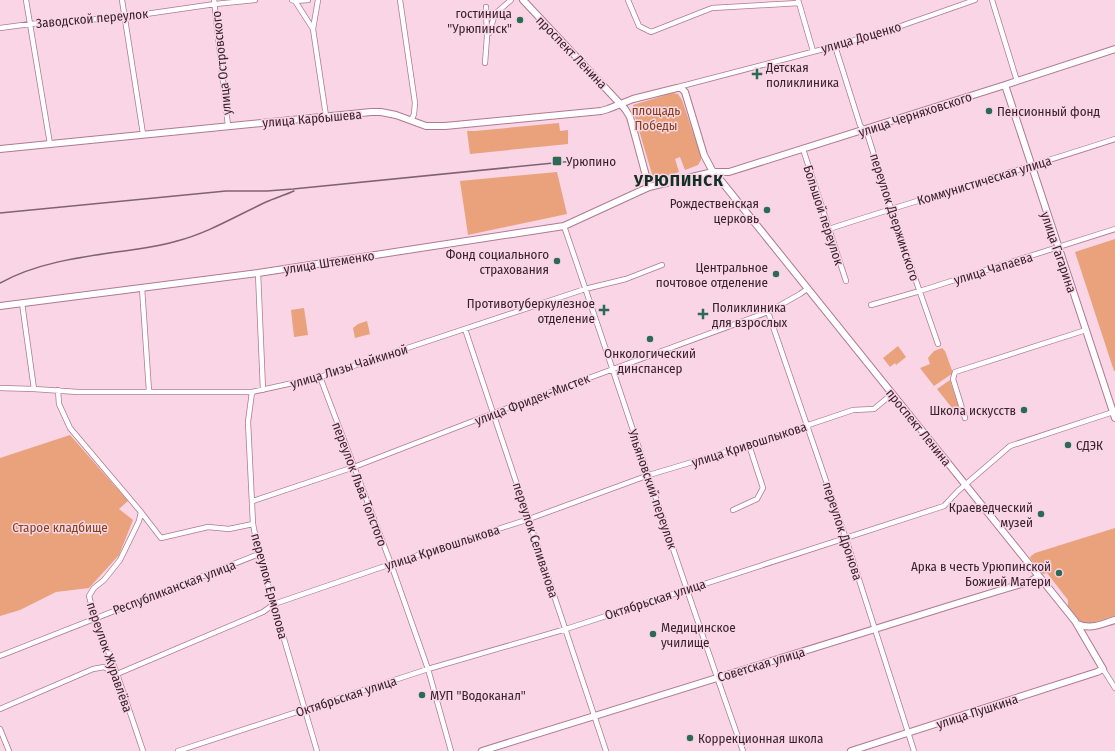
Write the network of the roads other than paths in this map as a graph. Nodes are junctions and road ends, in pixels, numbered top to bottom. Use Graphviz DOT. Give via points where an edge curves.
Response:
graph roads {
  1 [pos="26,0"];
  2 [pos="122,0"];
  3 [pos="255,0"];
  4 [pos="293,0"];
  5 [pos="308,0"];
  6 [pos="318,0"];
  7 [pos="400,0"];
  8 [pos="511,0"];
  9 [pos="523,0"];
  10 [pos="628,0"];
  11 [pos="975,0"];
  12 [pos="992,0"];
  13 [pos="215,2"];
  14 [pos="799,2"];
  15 [pos="486,7"];
  16 [pos="125,17"];
  17 [pos="30,24"];
  18 [pos="0,28"];
  19 [pos="313,29"];
  20 [pos="487,37"];
  21 [pos="835,46"];
  22 [pos="1115,48"];
  23 [pos="813,51"];
  24 [pos="485,63"];
  25 [pos="1017,81"];
  26 [pos="1005,85"];
  27 [pos="677,88"];
  28 [pos="622,104"];
  29 [pos="326,116"];
  30 [pos="411,120"];
  31 [pos="228,126"];
  32 [pos="865,130"];
  33 [pos="143,134"];
  34 [pos="1115,138"];
  35 [pos="50,144"];
  36 [pos="0,149"];
  37 [pos="803,149"];
  38 [pos="1031,166"];
  39 [pos="713,172"];
  40 [pos="649,187"];
  41 [pos="892,209"];
  42 [pos="564,226"];
  43 [pos="829,229"];
  44 [pos="1115,230"];
  45 [pos="1058,248"];
  46 [pos="662,265"];
  47 [pos="258,273"];
  48 [pos="846,281"];
  49 [pos="142,288"];
  50 [pos="585,289"];
  51 [pos="807,289"];
  52 [pos="920,291"];
  53 [pos="22,303"];
  54 [pos="871,305"];
  55 [pos="0,306"];
  56 [pos="768,312"];
  57 [pos="465,329"];
  58 [pos="1086,330"];
  59 [pos="938,344"];
  60 [pos="613,368"];
  61 [pos="320,377"];
  62 [pos="0,388"];
  63 [pos="34,389"];
  64 [pos="58,390"];
  65 [pos="263,390"];
  66 [pos="149,391"];
  67 [pos="252,392"];
  68 [pos="892,394"];
  69 [pos="494,413"];
  70 [pos="1114,415"];
  71 [pos="965,418"];
  72 [pos="808,425"];
  73 [pos="749,445"];
  74 [pos="354,467"];
  75 [pos="649,475"];
  76 [pos="965,485"];
  77 [pos="253,502"];
  78 [pos="733,510"];
  79 [pos="142,512"];
  80 [pos="529,519"];
  81 [pos="253,524"];
  82 [pos="846,539"];
  83 [pos="259,554"];
  84 [pos="391,564"];
  85 [pos="1039,576"];
  86 [pos="687,589"];
  87 [pos="274,604"];
  88 [pos="95,618"];
  89 [pos="1115,620"];
  90 [pos="1077,624"];
  91 [pos="566,628"];
  92 [pos="875,629"];
  93 [pos="0,656"];
  94 [pos="428,669"];
  95 [pos="1103,669"];
  96 [pos="117,674"];
  97 [pos="717,678"];
  98 [pos="1115,688"];
  99 [pos="305,709"];
  100 [pos="0,710"];
  101 [pos="594,716"];
  102 [pos="0,729"];
  103 [pos="909,733"];
  104 [pos="9,751"];
  105 [pos="143,751"];
  106 [pos="178,751"];
  107 [pos="317,751"];
  108 [pos="451,751"];
  109 [pos="482,751"];
  110 [pos="606,751"];
  111 [pos="743,751"];
  112 [pos="851,751"];
  113 [pos="914,751"];
  1 -- 17 [label="street"];
  2 -- 16 [label="street"];
  3 -- 13 [label="street, Заводской переулок"];
  4 -- 5 [label="street"];
  4 -- 19 [label="street"];
  6 -- 19 [label="street"];
  7 -- 30 [label="street" via="414,103"];
  8 -- 20 [label="street" via="495,14"];
  9 -- 28 [label="main road, проспект Ленина"];
  10 -- 14 [label="street" via="639,26 651,32 712,8"];
  11 -- 21 [label="street, улица Доценко"];
  12 -- 25 [label="street"];
  13 -- 16 [label="street, Заводской переулок"];
  13 -- 31 [label="street, улица Островского"];
  14 -- 23 [label="street"];
  15 -- 20 [label="street"];
  16 -- 17 [label="street, Заводской переулок"];
  16 -- 33 [label="street"];
  17 -- 18 [label="street, Заводской переулок"];
  17 -- 35 [label="street"];
  19 -- 29 [label="street"];
  20 -- 24 [label="street"];
  21 -- 23 [label="street, улица Доценко"];
  21 -- 32 [label="street, переулок Дзержинского" via="860,125"];
  22 -- 25 [label="main road, улица Черняховского"];
  23 -- 27 [label="street, улица Доценко"];
  25 -- 26 [label="main road, улица Черняховского"];
  26 -- 32 [label="main road, улица Черняховского"];
  26 -- 38 [label="main road, улица Гагарина"];
  27 -- 28 [label="main road"];
  27 -- 39 [label="main road" via="684,92 704,154"];
  28 -- 30 [label="main road, улица Карбышева" via="601,111 445,126 426,126"];
  28 -- 40 [label="main road" via="630,117"];
  29 -- 30 [label="main road, улица Карбышева" via="381,112"];
  29 -- 31 [label="main road, улица Карбышева"];
  31 -- 33 [label="main road, улица Карбышева"];
  32 -- 37 [label="main road, улица Черняховского"];
  32 -- 41 [label="street, переулок Дзержинского"];
  33 -- 35 [label="main road, улица Карбышева"];
  34 -- 38 [label="street, Коммунистическая улица"];
  35 -- 36 [label="main road, улица Карбышева"];
  37 -- 39 [label="main road, улица Черняховского" via="729,172"];
  37 -- 43 [label="street, Большой переулок"];
  38 -- 41 [label="street, Коммунистическая улица"];
  38 -- 45 [label="main road, улица Гагарина"];
  39 -- 40 [label="main road"];
  39 -- 51 [label="main road, проспект Ленина"];
  40 -- 42 [label="main road, улица Штеменко"];
  41 -- 43 [label="street, Коммунистическая улица"];
  41 -- 52 [label="street, переулок Дзержинского"];
  42 -- 47 [label="main road, улица Штеменко"];
  42 -- 50 [label="street, Ульяновский переулок"];
  43 -- 48 [label="street, Большой переулок"];
  44 -- 45 [label="street, улица Чапаева"];
  45 -- 52 [label="street, улица Чапаева"];
  45 -- 58 [label="main road, улица Гагарина"];
  46 -- 50 [label="street, улица Лизы Чайкиной"];
  47 -- 49 [label="main road, улица Штеменко"];
  47 -- 65 [label="street"];
  49 -- 53 [label="main road, улица Штеменко"];
  49 -- 66 [label="street"];
  50 -- 57 [label="street, улица Лизы Чайкиной"];
  50 -- 60 [label="street, Ульяновский переулок"];
  51 -- 56 [label="street, улица Фридек-Мистек"];
  51 -- 68 [label="main road, проспект Ленина"];
  52 -- 54 [label="street, улица Чапаева"];
  52 -- 59 [label="street, переулок Дзержинского"];
  53 -- 55 [label="main road, улица Штеменко"];
  53 -- 63 [label="street"];
  56 -- 60 [label="street, улица Фридек-Мистек"];
  56 -- 72 [label="street, переулок Дронова"];
  57 -- 61 [label="street, улица Лизы Чайкиной"];
  57 -- 69 [label="street, переулок Селиванова"];
  58 -- 70 [label="main road, улица Гагарина"];
  58 -- 71 [label="street" via="955,372 953,379"];
  60 -- 69 [label="street, улица Фридек-Мистек"];
  60 -- 75 [label="street, Ульяновский переулок"];
  61 -- 65 [label="street, улица Лизы Чайкиной"];
  61 -- 74 [label="street, переулок Льва Толстого"];
  62 -- 63 [label="street, улица Лизы Чайкиной"];
  63 -- 64 [label="street, улица Лизы Чайкиной"];
  64 -- 66 [label="street, улица Лизы Чайкиной"];
  64 -- 79 [label="street" via="59,404 70,428"];
  65 -- 67 [label="street, улица Лизы Чайкиной"];
  66 -- 67 [label="street, улица Лизы Чайкиной"];
  67 -- 77 [label="street, переулок Ермолова" via="248,422"];
  68 -- 72 [label="street, улица Кривошлыкова" via="874,409 853,410"];
  68 -- 76 [label="main road, проспект Ленина"];
  69 -- 74 [label="street, улица Фридек-Мистек"];
  69 -- 80 [label="street, переулок Селиванова"];
  70 -- 76 [label="street, Октябрьская улица" via="1010,446"];
  72 -- 73 [label="street, улица Кривошлыкова"];
  72 -- 82 [label="street, переулок Дронова"];
  73 -- 75 [label="street, улица Кривошлыкова"];
  73 -- 78 [label="street" via="762,488 757,498"];
  74 -- 77 [label="street, улица Фридек-Мистек"];
  74 -- 84 [label="street, переулок Льва Толстого"];
  75 -- 80 [label="street, улица Кривошлыкова"];
  75 -- 86 [label="street, Ульяновский переулок"];
  76 -- 82 [label="street, Октябрьская улица" via="944,506"];
  76 -- 85 [label="main road, проспект Ленина"];
  77 -- 81 [label="street, переулок Ермолова"];
  79 -- 81 [label="street" via="161,538 208,527 229,529"];
  79 -- 88 [label="street, переулок Журавлёва" via="120,560 89,596"];
  80 -- 84 [label="street, улица Кривошлыкова"];
  80 -- 91 [label="street, переулок Селиванова"];
  81 -- 83 [label="street, переулок Ермолова"];
  82 -- 86 [label="street, Октябрьская улица"];
  82 -- 92 [label="street, переулок Дронова"];
  83 -- 87 [label="street, переулок Ермолова"];
  83 -- 88 [label="street, Республиканская улица"];
  84 -- 87 [label="street, улица Кривошлыкова"];
  84 -- 94 [label="street, переулок Льва Толстого"];
  85 -- 90 [label="main road, проспект Ленина"];
  85 -- 92 [label="main road, Советская улица" via="1031,581"];
  86 -- 91 [label="street, Октябрьская улица"];
  86 -- 97 [label="street, Ульяновский переулок"];
  87 -- 96 [label="street, улица Кривошлыкова" via="263,612"];
  87 -- 99 [label="street, переулок Ермолова"];
  88 -- 93 [label="street, Республиканская улица"];
  88 -- 96 [label="street, переулок Журавлёва"];
  89 -- 90 [label="main road" via="1085,627"];
  90 -- 95 [label="main road, проспект Ленина"];
  91 -- 94 [label="street, Октябрьская улица"];
  91 -- 101 [label="street, переулок Селиванова"];
  92 -- 97 [label="main road, Советская улица"];
  92 -- 103 [label="street, переулок Дронова"];
  94 -- 99 [label="street, Октябрьская улица"];
  94 -- 108 [label="street, переулок Льва Толстого"];
  95 -- 98 [label="street, проспект Ленина"];
  95 -- 103 [label="main road, улица Пушкина"];
  96 -- 100 [label="street" via="104,667 93,669"];
  96 -- 105 [label="street, переулок Журавлёва"];
  97 -- 101 [label="main road, Советская улица"];
  97 -- 111 [label="street, Ульяновский переулок"];
  99 -- 106 [label="street, Октябрьская улица"];
  99 -- 107 [label="street, переулок Ермолова"];
  101 -- 109 [label="main road, Советская улица"];
  101 -- 110 [label="street, переулок Селиванова"];
  102 -- 104 [label="street"];
  103 -- 112 [label="main road, улица Пушкина"];
  103 -- 113 [label="street, переулок Дронова"];
}
